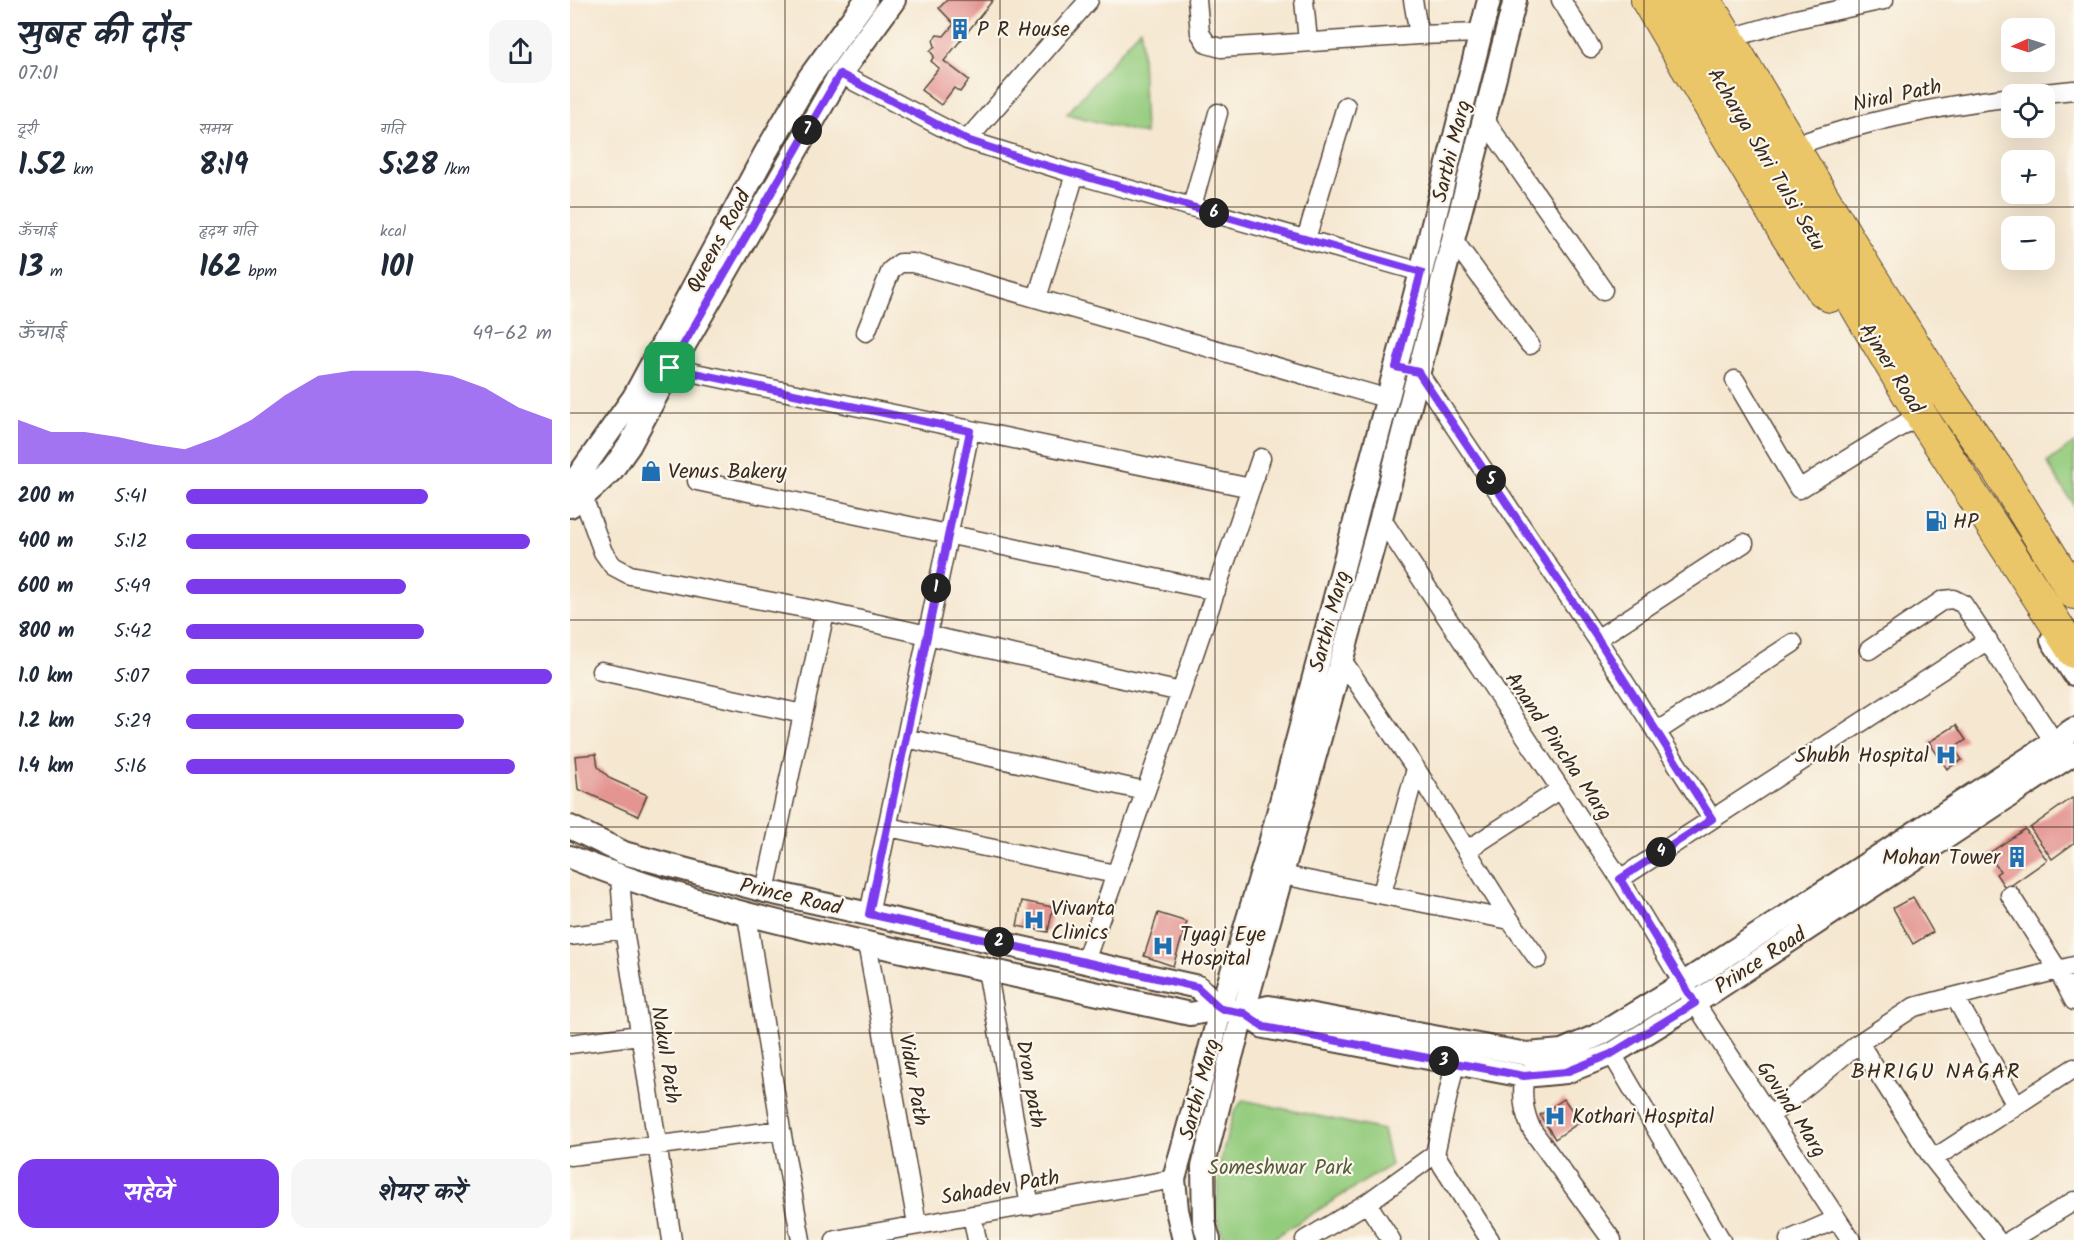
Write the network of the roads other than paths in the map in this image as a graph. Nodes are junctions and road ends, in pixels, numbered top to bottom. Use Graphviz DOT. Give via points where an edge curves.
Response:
graph roads {
  1 [pos="866,0"];
  2 [pos="894,0"];
  3 [pos="1089,0"];
  4 [pos="1197,0"];
  5 [pos="1304,0"];
  6 [pos="1413,0"];
  7 [pos="1489,0"];
  8 [pos="1515,0"];
  9 [pos="1561,0"];
  10 [pos="1647,0"];
  11 [pos="1670,0"];
  12 [pos="1706,0"];
  13 [pos="1884,0"];
  14 [pos="1481,33"];
  15 [pos="1419,35"];
  16 [pos="1727,39"];
  17 [pos="1308,41"];
  18 [pos="1591,48"];
  19 [pos="840,74"];
  20 [pos="2074,90"];
  21 [pos="2055,92"];
  22 [pos="2001,98"];
  23 [pos="1346,106"];
  24 [pos="1218,113"];
  25 [pos="1484,119"];
  26 [pos="967,140"];
  27 [pos="1794,146"];
  28 [pos="1075,174"];
  29 [pos="749,182"];
  30 [pos="771,193"];
  31 [pos="1192,206"];
  32 [pos="1452,238"];
  33 [pos="1306,239"];
  34 [pos="1421,272"];
  35 [pos="1603,290"];
  36 [pos="1037,298"];
  37 [pos="1863,319"];
  38 [pos="866,332"];
  39 [pos="1530,345"];
  40 [pos="1396,367"];
  41 [pos="670,368"];
  42 [pos="1418,372"];
  43 [pos="1735,380"];
  44 [pos="1388,397"];
  45 [pos="1916,417"];
  46 [pos="970,431"];
  47 [pos="1260,458"];
  48 [pos="697,481"];
  49 [pos="1251,488"];
  50 [pos="574,495"];
  51 [pos="1359,511"];
  52 [pos="1382,518"];
  53 [pos="947,533"];
  54 [pos="1744,543"];
  55 [pos="1216,591"];
  56 [pos="2074,592"];
  57 [pos="825,612"];
  58 [pos="927,635"];
  59 [pos="1598,639"];
  60 [pos="1988,640"];
  61 [pos="1793,643"];
  62 [pos="1869,650"];
  63 [pos="2074,652"];
  64 [pos="601,671"];
  65 [pos="1331,671"];
  66 [pos="2074,674"];
  67 [pos="1181,692"];
  68 [pos="803,714"];
  69 [pos="2074,729"];
  70 [pos="1656,732"];
  71 [pos="906,738"];
  72 [pos="2065,751"];
  73 [pos="1416,769"];
  74 [pos="1561,789"];
  75 [pos="1145,791"];
  76 [pos="1712,819"];
  77 [pos="570,827"];
  78 [pos="888,827"];
  79 [pos="1467,850"];
  80 [pos="570,856"];
  81 [pos="1115,874"];
  82 [pos="1282,874"];
  83 [pos="620,877"];
  84 [pos="1620,879"];
  85 [pos="765,891"];
  86 [pos="1382,893"];
  87 [pos="2010,895"];
  88 [pos="869,914"];
  89 [pos="747,915"];
  90 [pos="1510,920"];
  91 [pos="624,929"];
  92 [pos="570,936"];
  93 [pos="867,943"];
  94 [pos="1538,959"];
  95 [pos="1085,961"];
  96 [pos="2066,968"];
  97 [pos="987,970"];
  98 [pos="1684,983"];
  99 [pos="1955,997"];
  100 [pos="2074,1001"];
  101 [pos="1695,1003"];
  102 [pos="1221,1009"];
  103 [pos="1244,1013"];
  104 [pos="639,1035"];
  105 [pos="1859,1043"];
  106 [pos="570,1044"];
  107 [pos="1611,1054"];
  108 [pos="1455,1063"];
  109 [pos="2074,1068"];
  110 [pos="1524,1076"];
  111 [pos="2016,1105"];
  112 [pos="1770,1116"];
  113 [pos="781,1130"];
  114 [pos="657,1145"];
  115 [pos="1435,1154"];
  116 [pos="570,1156"];
  117 [pos="1933,1159"];
  118 [pos="1174,1179"];
  119 [pos="2074,1201"];
  120 [pos="1366,1203"];
  121 [pos="1030,1206"];
  122 [pos="972,1215"];
  123 [pos="1837,1219"];
  124 [pos="917,1224"];
  125 [pos="672,1240"];
  126 [pos="801,1240"];
  127 [pos="835,1240"];
  128 [pos="977,1240"];
  129 [pos="1184,1240"];
  130 [pos="1209,1240"];
  131 [pos="1305,1240"];
  132 [pos="1390,1240"];
  133 [pos="1490,1240"];
  134 [pos="1612,1240"];
  135 [pos="1721,1240"];
  136 [pos="1789,1240"];
  137 [pos="1851,1240"];
  138 [pos="1997,1240"];
  139 [pos="2011,1240"];
  1 -- 29 [label="street, Queens Road" via="809,78"];
  2 -- 19 [label="street, Queens Road"];
  3 -- 26 [label="street"];
  4 -- 17 [label="street" via="1200,33 1207,44 1221,48"];
  5 -- 17 [label="street"];
  6 -- 15 [label="street"];
  7 -- 14 [label="street, Sarthi Marg"];
  8 -- 25 [label="street"];
  9 -- 18 [label="street"];
  10 -- 37 [label="highway, Ajmer Road" via="1822,291"];
  11 -- 37 [label="highway, Acharya Shri Tulsi Setu"];
  12 -- 16 [label="highway, Ajmer Road"];
  13 -- 16 [label="street"];
  14 -- 15 [label="street"];
  14 -- 34 [label="street, Sarthi Marg"];
  15 -- 17 [label="street"];
  16 -- 27 [label="highway, Ajmer Road"];
  19 -- 26 [label="street"];
  19 -- 30 [label="street, Queens Road"];
  20 -- 21 [label="street"];
  22 -- 27 [label="street, Niral Path" via="1875,121"];
  23 -- 33 [label="street"];
  24 -- 31 [label="street"];
  25 -- 32 [label="street"];
  25 -- 35 [label="street"];
  26 -- 28 [label="street"];
  27 -- 56 [label="highway, Ajmer Road" via="1946,395"];
  28 -- 31 [label="street"];
  28 -- 36 [label="street"];
  29 -- 30 [label="street"];
  29 -- 50 [label="street, Queens Road" via="634,397 578,476"];
  30 -- 41 [label="street, Queens Road"];
  31 -- 33 [label="street"];
  32 -- 39 [label="street"];
  32 -- 42 [label="street"];
  33 -- 34 [label="street"];
  34 -- 40 [label="street, Sarthi Marg"];
  36 -- 38 [label="street" via="913,263 900,263 891,270"];
  36 -- 44 [label="street"];
  37 -- 45 [label="highway, Ajmer Road"];
  40 -- 42 [label="street"];
  40 -- 44 [label="street, Sarthi Marg"];
  41 -- 46 [label="street"];
  41 -- 50 [label="street, Queens Road" via="612,470"];
  42 -- 52 [label="street"];
  42 -- 59 [label="street"];
  43 -- 45 [label="street" via="1799,489"];
  44 -- 51 [label="street, Sarthi Marg"];
  45 -- 63 [label="highway, Ajmer Road"];
  45 -- 66 [label="street"];
  46 -- 49 [label="street"];
  46 -- 53 [label="street"];
  47 -- 49 [label="street"];
  48 -- 53 [label="street"];
  49 -- 55 [label="street"];
  50 -- 57 [label="street" via="603,552 613,566 630,575"];
  51 -- 52 [label="street"];
  51 -- 65 [label="street, Sarthi Marg"];
  52 -- 65 [label="street"];
  52 -- 74 [label="street, Anand Pincha Marg"];
  53 -- 55 [label="street"];
  53 -- 58 [label="street"];
  54 -- 59 [label="street"];
  55 -- 67 [label="street"];
  57 -- 58 [label="street"];
  57 -- 68 [label="street"];
  58 -- 67 [label="street"];
  58 -- 71 [label="street"];
  59 -- 70 [label="street"];
  60 -- 62 [label="street" via="1963,604 1953,599 1943,600"];
  60 -- 72 [label="street"];
  60 -- 76 [label="street"];
  61 -- 70 [label="street"];
  64 -- 68 [label="street"];
  65 -- 73 [label="street"];
  65 -- 82 [label="street"];
  65 -- 102 [label="street, Sarthi Marg" via="1267,855"];
  67 -- 75 [label="street"];
  68 -- 85 [label="street"];
  69 -- 72 [label="street, Prince Road"];
  70 -- 76 [label="street"];
  71 -- 75 [label="street"];
  71 -- 78 [label="street"];
  72 -- 98 [label="street, Prince Road"];
  72 -- 101 [label="street, Prince Road"];
  73 -- 79 [label="street"];
  73 -- 86 [label="street"];
  74 -- 79 [label="street"];
  74 -- 84 [label="street, Anand Pincha Marg"];
  75 -- 81 [label="street"];
  76 -- 84 [label="street"];
  77 -- 85 [label="street, Prince Road" via="624,853"];
  78 -- 81 [label="street"];
  78 -- 88 [label="street"];
  79 -- 90 [label="street"];
  80 -- 83 [label="street, Prince Road"];
  81 -- 95 [label="street"];
  82 -- 86 [label="street"];
  82 -- 103 [label="street"];
  83 -- 89 [label="street, Prince Road"];
  83 -- 91 [label="street, Nakul Path"];
  84 -- 98 [label="street, Anand Pincha Marg"];
  85 -- 88 [label="street, Prince Road"];
  86 -- 90 [label="street"];
  87 -- 96 [label="street"];
  88 -- 95 [label="street, Prince Road"];
  89 -- 93 [label="street, Prince Road"];
  89 -- 113 [label="street"];
  90 -- 94 [label="street"];
  91 -- 92 [label="street"];
  91 -- 104 [label="street, Nakul Path"];
  93 -- 97 [label="street, Prince Road"];
  93 -- 124 [label="street, Vidur Path"];
  95 -- 102 [label="street, Prince Road" via="1197,987"];
  96 -- 99 [label="street"];
  96 -- 100 [label="street"];
  97 -- 102 [label="street, Prince Road" via="1190,1014"];
  97 -- 121 [label="street, Dron path"];
  98 -- 101 [label="street, Anand Pincha Marg"];
  98 -- 103 [label="street, Prince Road" via="1601,1034 1562,1051 1527,1054 1269,1007"];
  99 -- 105 [label="street" via="1914,1007"];
  99 -- 111 [label="street"];
  101 -- 107 [label="street, Prince Road"];
  101 -- 112 [label="street, Govind Marg"];
  102 -- 103 [label="street, Prince Road"];
  102 -- 118 [label="street, Sarthi Marg"];
  103 -- 108 [label="street, Prince Road" via="1264,1027"];
  103 -- 130 [label="street" via="1203,1167 1204,1222"];
  104 -- 106 [label="street"];
  104 -- 114 [label="street, Nakul Path"];
  105 -- 112 [label="street"];
  105 -- 117 [label="street"];
  107 -- 110 [label="street, Prince Road" via="1566,1072"];
  107 -- 135 [label="street"];
  108 -- 110 [label="street, Prince Road"];
  108 -- 115 [label="street"];
  109 -- 111 [label="street"];
  110 -- 134 [label="street" via="1524,1114 1532,1130"];
  111 -- 117 [label="street"];
  112 -- 123 [label="street, Govind Marg"];
  113 -- 114 [label="street"];
  113 -- 126 [label="street"];
  114 -- 116 [label="street"];
  114 -- 125 [label="street, Nakul Path"];
  115 -- 120 [label="street"];
  115 -- 133 [label="street"];
  117 -- 138 [label="street"];
  118 -- 121 [label="street, Sahadev Path"];
  118 -- 129 [label="street, Sarthi Marg"];
  119 -- 139 [label="street"];
  120 -- 131 [label="street"];
  120 -- 132 [label="street"];
  121 -- 122 [label="street, Sahadev Path"];
  122 -- 124 [label="street, Sahadev Path"];
  122 -- 128 [label="street"];
  123 -- 136 [label="street"];
  123 -- 137 [label="street, Govind Marg"];
  124 -- 127 [label="street, Sahadev Path"];
}
